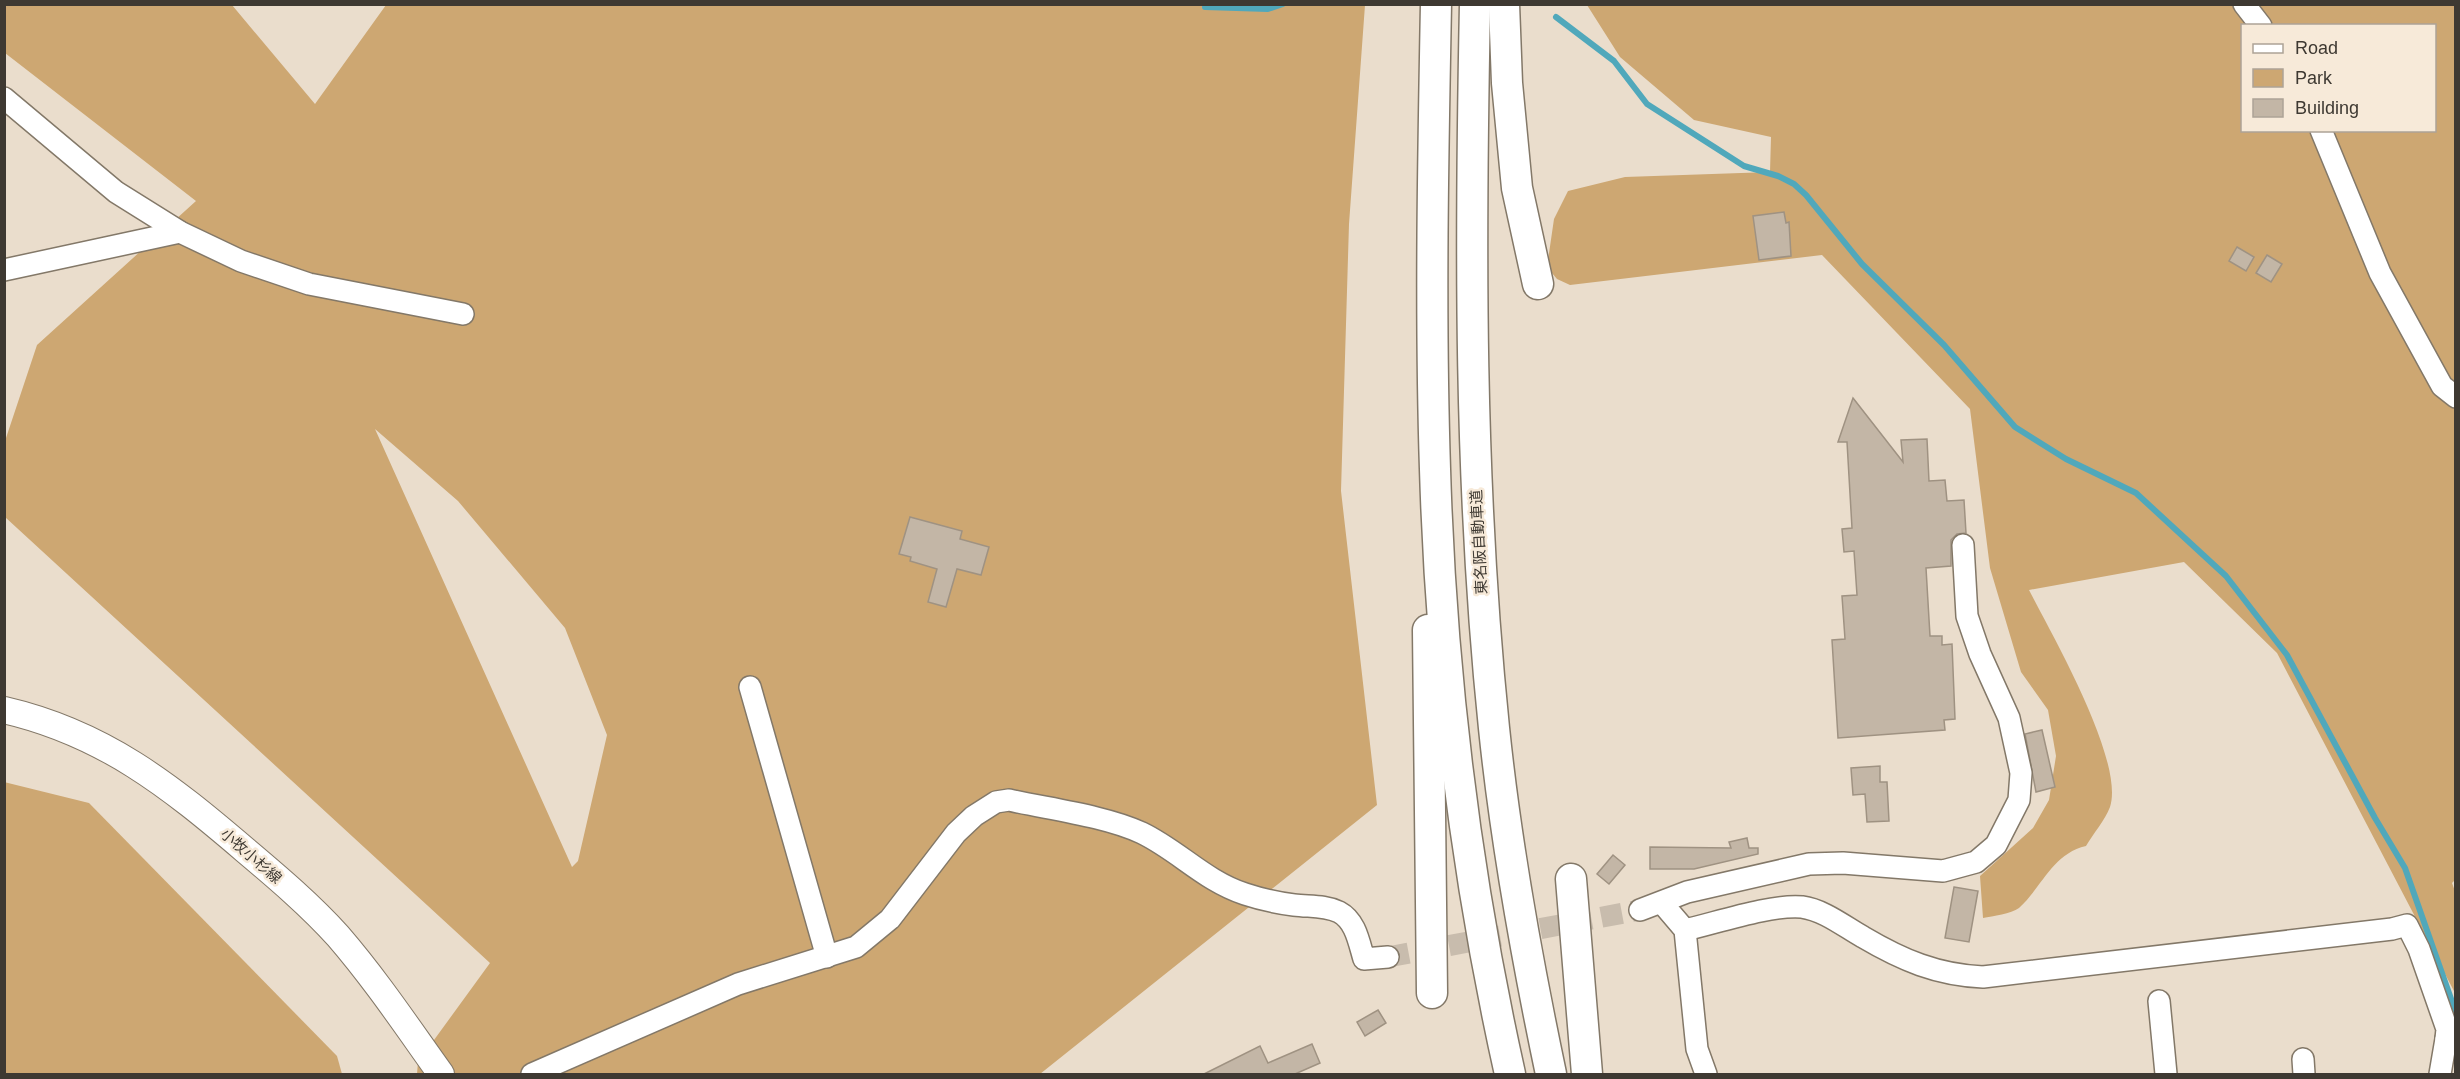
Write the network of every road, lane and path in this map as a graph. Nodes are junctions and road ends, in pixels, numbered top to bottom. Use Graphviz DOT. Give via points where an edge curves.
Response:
graph roads {
  1 [pos="1436,4"];
  2 [pos="1474,4"];
  3 [pos="1504,4"];
  4 [pos="2244,4"];
  5 [pos="2260,24"];
  6 [pos="4,98"];
  7 [pos="2322,132"];
  8 [pos="180,232"];
  9 [pos="4,270"];
  10 [pos="1538,284"];
  11 [pos="463,314"];
  12 [pos="1432,329"];
  13 [pos="2456,397"];
  14 [pos="1963,544"];
  15 [pos="750,687"];
  16 [pos="4,710"];
  17 [pos="1571,879"];
  18 [pos="1662,903"];
  19 [pos="1640,910"];
  20 [pos="1685,930"];
  21 [pos="827,957"];
  22 [pos="1388,957"];
  23 [pos="1432,993"];
  24 [pos="2159,1001"];
  25 [pos="2450,1040"];
  26 [pos="441,1074"];
  27 [pos="532,1074"];
  28 [pos="1510,1074"];
  29 [pos="1551,1074"];
  30 [pos="1587,1074"];
  31 [pos="1706,1074"];
  32 [pos="2166,1074"];
  33 [pos="2440,1074"];
  1 -- 12 [label="highway"];
  2 -- 29 [label="highway, 東名阪自動車道" via="1471,332 1483,599 1509,851"];
  3 -- 10 [label="highway" via="1517,188"];
  4 -- 5 [label="street"];
  6 -- 8 [label="street" via="116,192"];
  7 -- 13 [label="street" via="2380,273 2442,386"];
  8 -- 9 [label="street"];
  8 -- 11 [label="street" via="241,261 309,284"];
  12 -- 23 [label="highway" via="1426,416"];
  12 -- 28 [label="highway" via="1435,483 1452,714 1492,994"];
  14 -- 18 [label="street" via="1967,616 2008,718 2021,773 2019,800 1996,844 1976,862 1943,872 1844,863 1809,864 1687,892"];
  15 -- 21 [label="street"];
  16 -- 26 [label="main road, 小牧小杉線" via="123,756 173,790 230,837 338,937"];
  17 -- 30 [label="highway"];
  18 -- 19 [label="street"];
  18 -- 20 [label="street"];
  20 -- 25 [label="street" via="1799,907 1823,914 1916,965 1954,976 1983,977 2407,926 2419,949"];
  20 -- 31 [label="street" via="1697,1049"];
  21 -- 22 [label="street" via="856,947 890,919 956,833 984,808 1009,800 1131,828 1162,844 1213,881 1246,895 1296,905 1318,905 1341,913 1356,930 1364,959"];
  21 -- 27 [label="street" via="738,984"];
  24 -- 32 [label="street"];
  25 -- 33 [label="street"];
}
